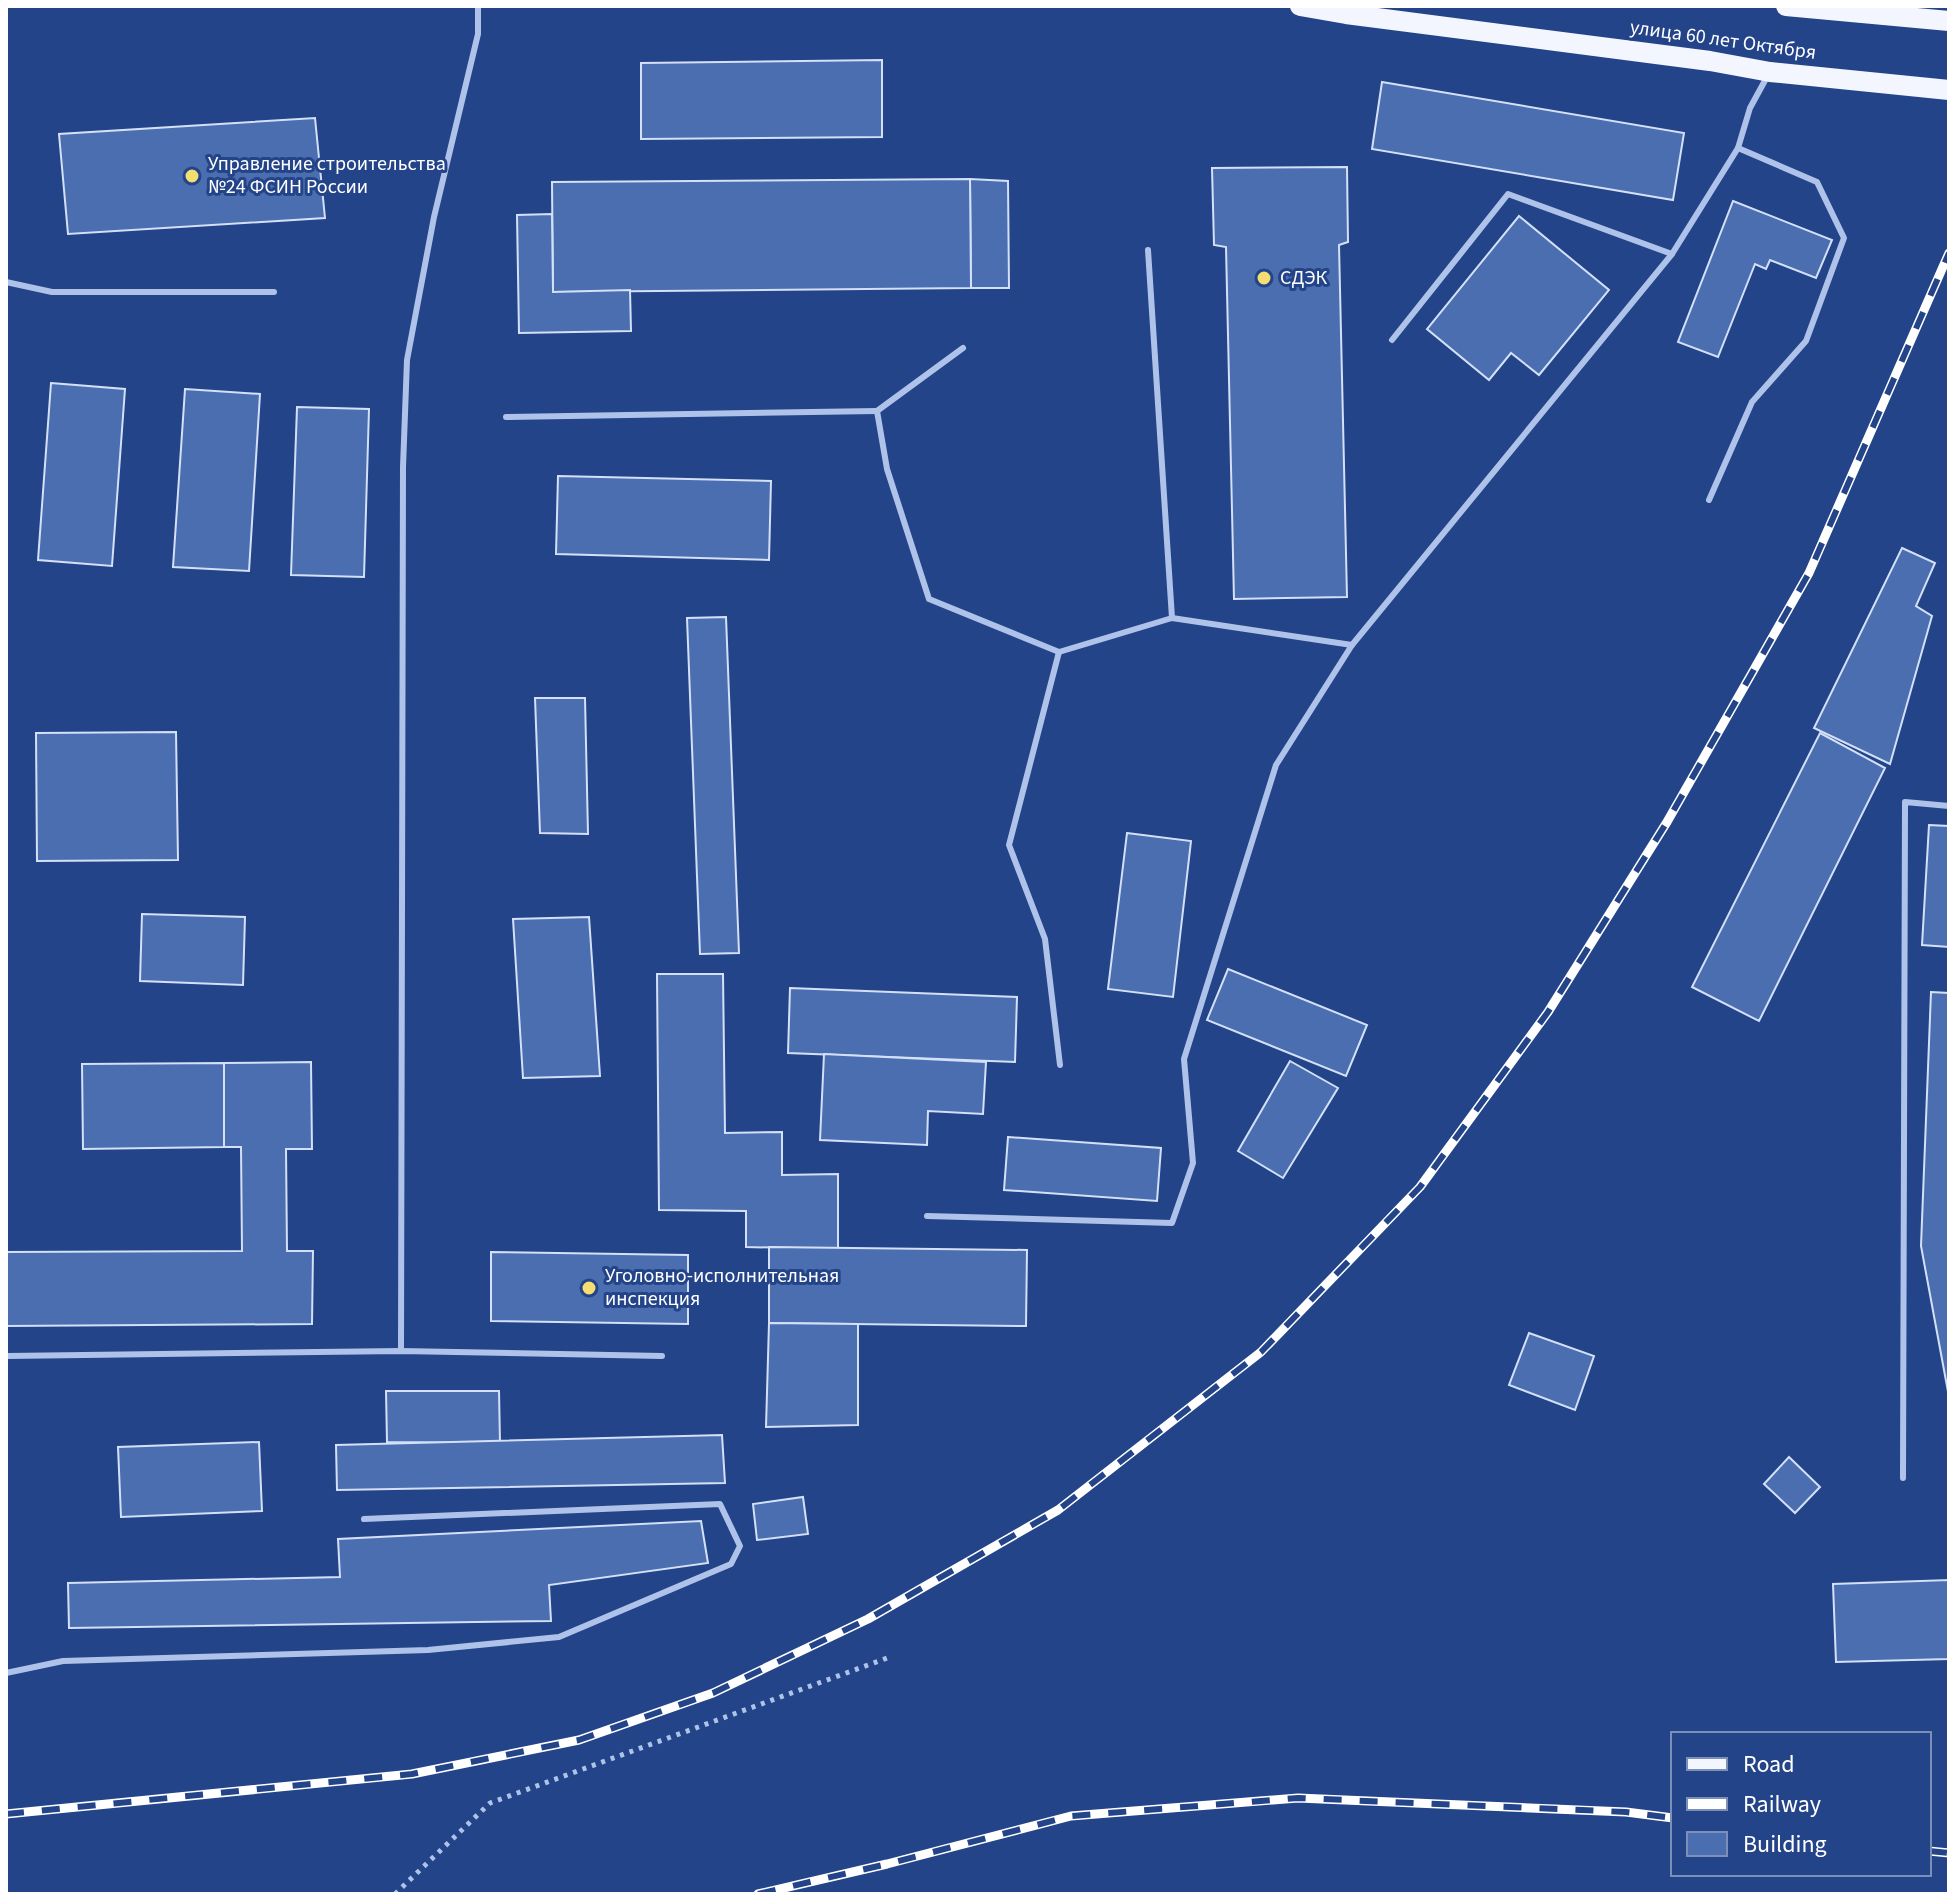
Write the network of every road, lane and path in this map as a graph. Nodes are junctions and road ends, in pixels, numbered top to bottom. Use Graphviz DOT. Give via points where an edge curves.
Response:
graph roads {
  1 [pos="478,6"];
  2 [pos="1300,6"];
  3 [pos="1786,6"];
  4 [pos="1949,21"];
  5 [pos="1770,72"];
  6 [pos="1949,90"];
  7 [pos="1738,148"];
  8 [pos="1148,250"];
  9 [pos="1672,254"];
  10 [pos="6,282"];
  11 [pos="274,292"];
  12 [pos="1392,340"];
  13 [pos="963,348"];
  14 [pos="877,411"];
  15 [pos="506,417"];
  16 [pos="1709,500"];
  17 [pos="1172,618"];
  18 [pos="1352,645"];
  19 [pos="1059,652"];
  20 [pos="1949,806"];
  21 [pos="1060,1065"];
  22 [pos="927,1216"];
  23 [pos="401,1351"];
  24 [pos="7,1356"];
  25 [pos="662,1356"];
  26 [pos="1903,1478"];
  27 [pos="364,1519"];
  28 [pos="890,1657"];
  29 [pos="6,1673"];
  30 [pos="395,1894"];
  1 -- 23 [label="lane" via="478,34 434,217 407,360"];
  2 -- 5 [label="main road, улица 60 лет Октября"];
  3 -- 4 [label="main road"];
  5 -- 6 [label="main road, улица 60 лет Октября"];
  5 -- 7 [label="lane" via="1750,108"];
  7 -- 9 [label="lane"];
  7 -- 16 [label="lane" via="1817,182 1844,238 1806,341 1752,402"];
  8 -- 17 [label="lane"];
  9 -- 12 [label="lane" via="1508,194"];
  9 -- 18 [label="lane"];
  10 -- 11 [label="lane" via="52,292"];
  13 -- 14 [label="lane"];
  14 -- 15 [label="lane"];
  14 -- 19 [label="lane" via="887,469 929,599"];
  17 -- 18 [label="lane"];
  17 -- 19 [label="lane"];
  18 -- 22 [label="lane" via="1276,765 1198,1014 1184,1059 1193,1163 1172,1223"];
  19 -- 21 [label="lane" via="1009,845 1045,939"];
  20 -- 26 [label="lane" via="1905,802"];
  23 -- 24 [label="lane"];
  23 -- 25 [label="lane"];
  27 -- 29 [label="lane" via="720,1504 740,1546 731,1564 559,1637 428,1650 63,1661"];
  28 -- 30 [label="path" via="490,1803"];
}
